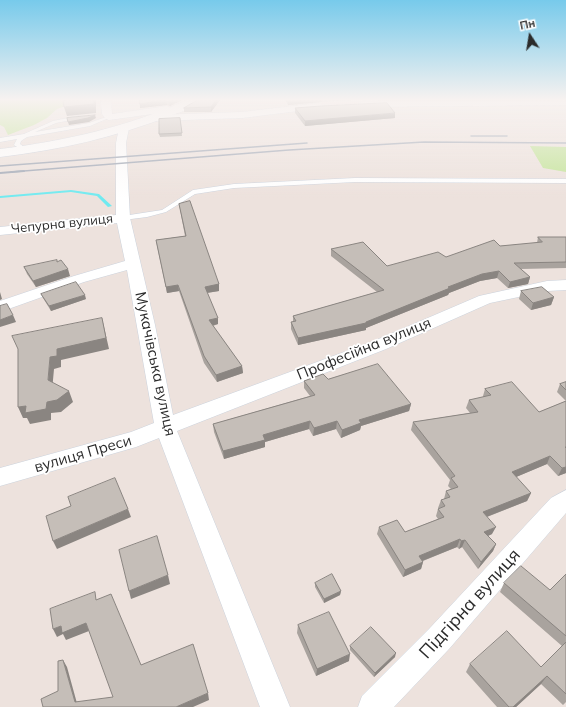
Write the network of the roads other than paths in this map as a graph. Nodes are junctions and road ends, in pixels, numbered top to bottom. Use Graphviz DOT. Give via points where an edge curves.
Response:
graph roads {
  1 [pos="30,133"];
  2 [pos="38,133"];
  3 [pos="84,133"];
  4 [pos="116,133"];
  5 [pos="26,135"];
  6 [pos="0,140"];
  7 [pos="25,150"];
  8 [pos="0,153"];
  9 [pos="566,181"];
  10 [pos="123,218"];
  11 [pos="0,231"];
  12 [pos="133,262"];
  13 [pos="566,285"];
  14 [pos="0,307"];
  15 [pos="165,427"];
  16 [pos="0,477"];
  17 [pos="566,500"];
  18 [pos="275,707"];
  19 [pos="373,707"];
  1 -- 5 [label="lane"];
  2 -- 5 [label="lane"];
  3 -- 7 [label="street" via="64,144"];
  4 -- 10 [label="street, Мукачівська вулиця" via="121,143"];
  5 -- 6 [label="lane"];
  5 -- 7 [label="lane" via="18,140 17,145"];
  7 -- 8 [label="street"];
  9 -- 10 [label="lane" via="355,180 234,186 193,192 164,211"];
  10 -- 11 [label="street, Чепурна вулиця"];
  10 -- 12 [label="street, Мукачівська вулиця"];
  12 -- 14 [label="street"];
  12 -- 15 [label="street, Мукачівська вулиця"];
  13 -- 15 [label="street, Професійна вулиця" via="547,286 485,299 380,345"];
  15 -- 16 [label="street, вулиця Преси" via="136,439"];
  15 -- 18 [label="street, Мукачівська вулиця"];
  17 -- 19 [label="street, Підгірна вулиця"];
}
